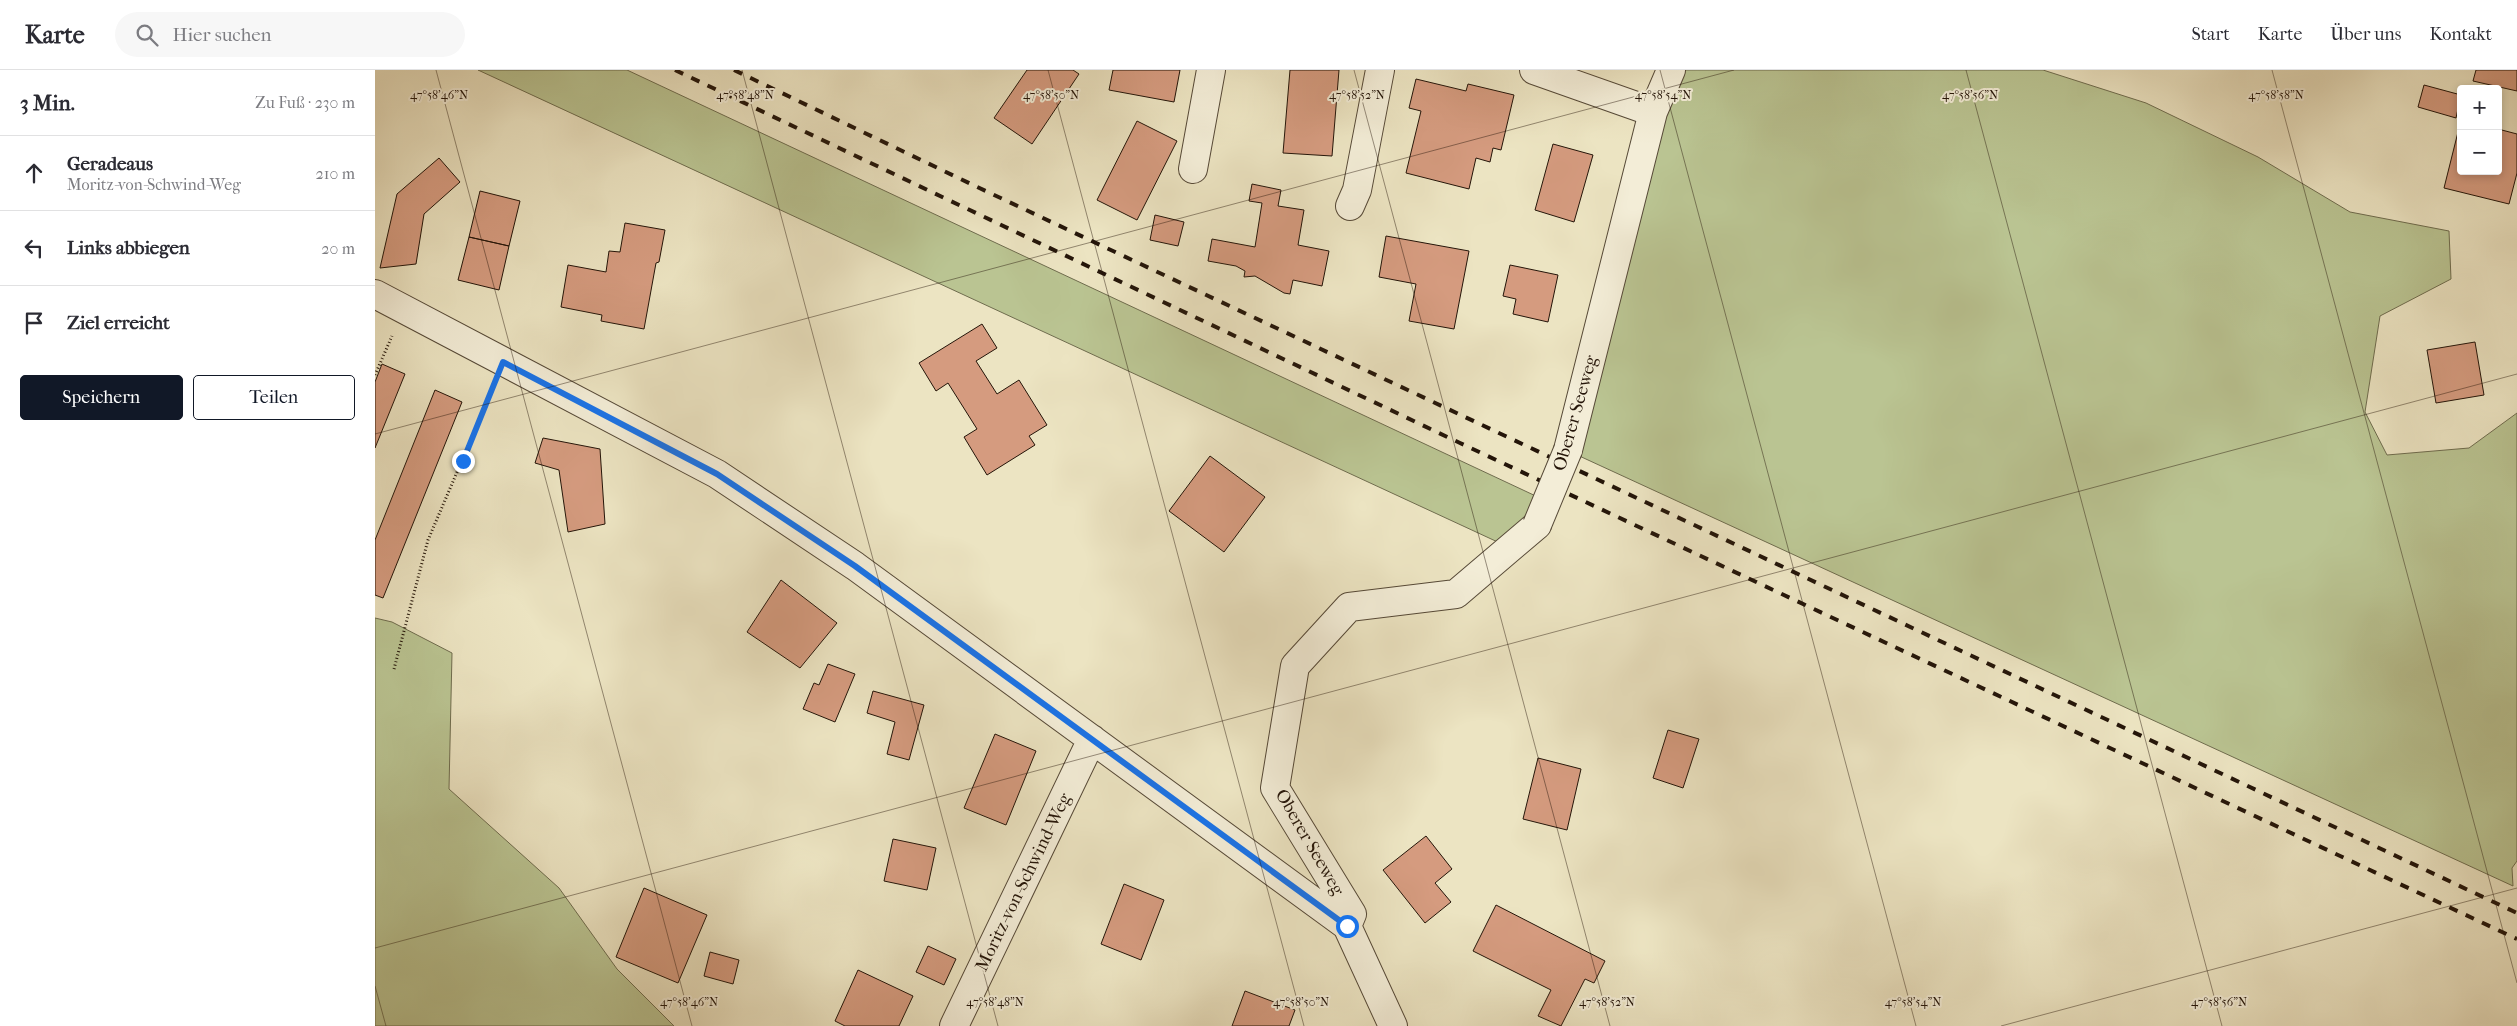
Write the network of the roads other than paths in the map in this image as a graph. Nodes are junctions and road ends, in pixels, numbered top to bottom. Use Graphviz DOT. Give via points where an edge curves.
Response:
graph roads {
  1 [pos="1211,70"];
  2 [pos="1380,70"];
  3 [pos="1534,70"];
  4 [pos="1671,70"];
  5 [pos="1653,112"];
  6 [pos="1193,169"];
  7 [pos="1350,206"];
  8 [pos="375,294"];
  9 [pos="1092,739"];
  10 [pos="1347,926"];
  11 [pos="954,1026"];
  12 [pos="1393,1026"];
  1 -- 6 [label="street"];
  2 -- 7 [label="street" via="1357,190"];
  3 -- 5 [label="street"];
  4 -- 5 [label="street, Oberer Seeweg"];
  5 -- 10 [label="street, Oberer Seeweg, bridge" via="1568,450 1537,525 1456,594 1349,607 1295,666 1275,788 1352,914"];
  8 -- 9 [label="street" via="717,474 855,566"];
  9 -- 10 [label="street"];
  9 -- 11 [label="street, Moritz-von-Schwind-Weg"];
  10 -- 12 [label="street, Oberer Seeweg"];
}
